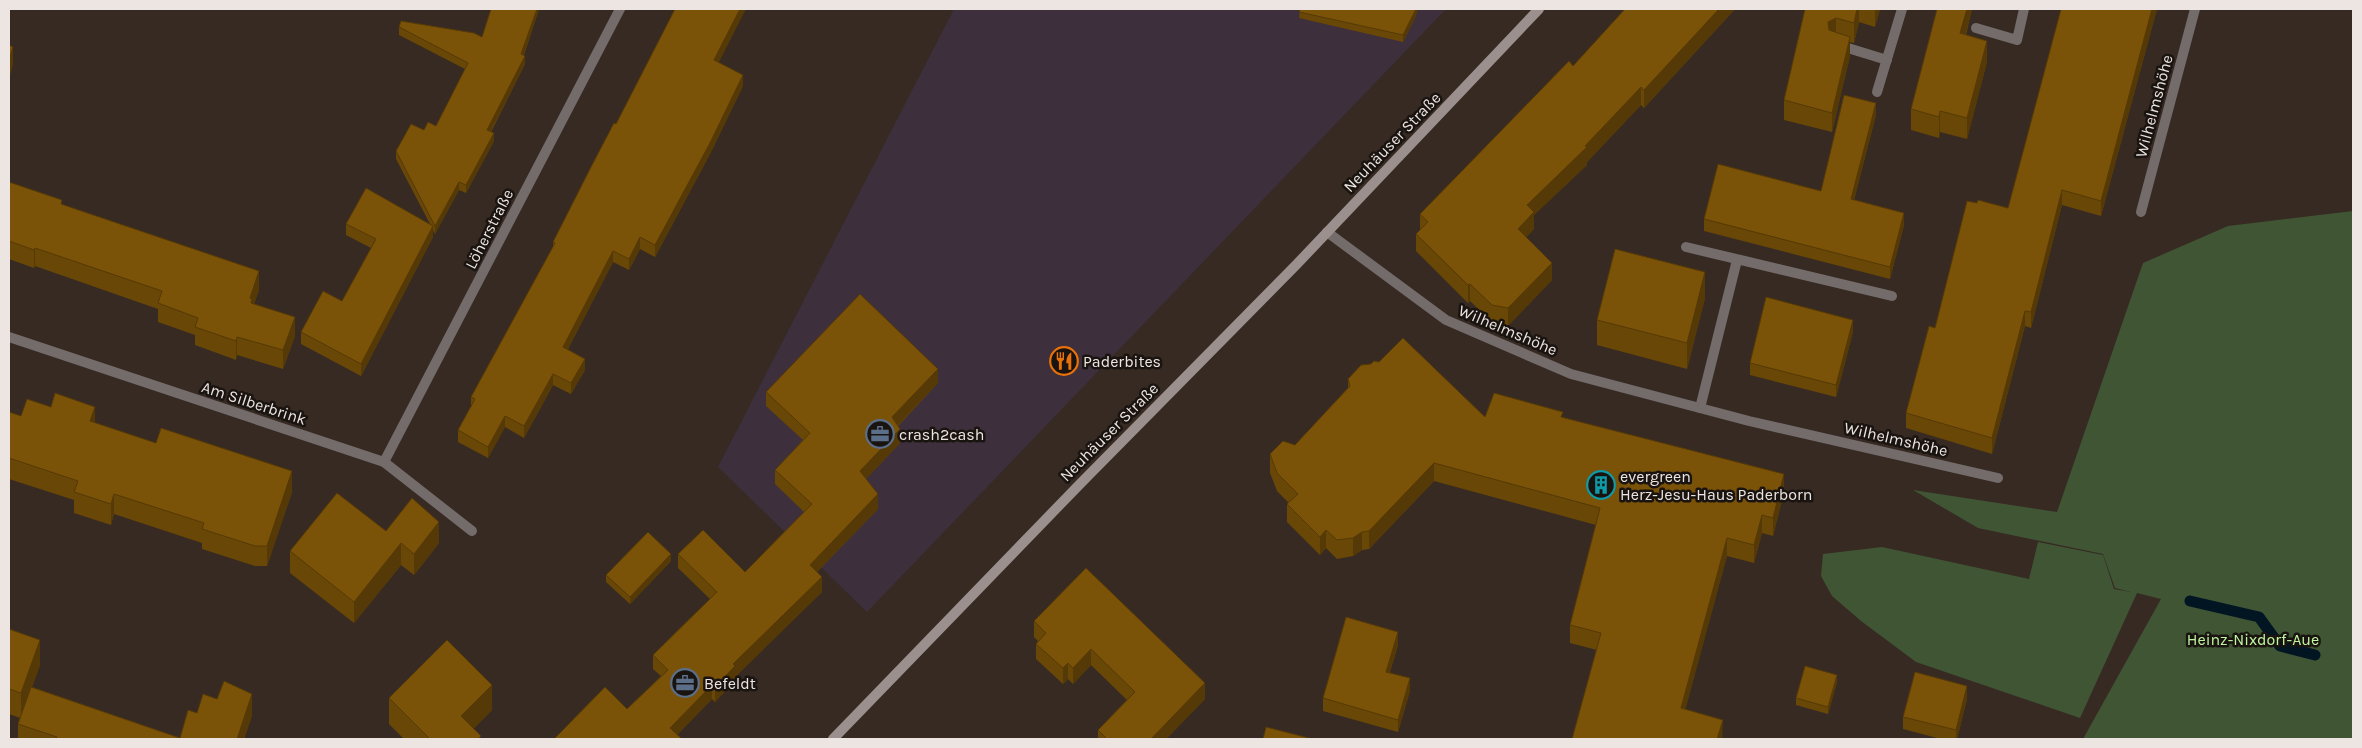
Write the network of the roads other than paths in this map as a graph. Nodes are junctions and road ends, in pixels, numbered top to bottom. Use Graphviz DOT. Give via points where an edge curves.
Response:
graph roads {
  1 [pos="620,9"];
  2 [pos="1539,9"];
  3 [pos="1902,9"];
  4 [pos="2024,9"];
  5 [pos="2195,9"];
  6 [pos="1976,28"];
  7 [pos="1834,44"];
  8 [pos="1887,60"];
  9 [pos="1877,92"];
  10 [pos="2141,212"];
  11 [pos="1327,232"];
  12 [pos="1686,247"];
  13 [pos="1737,260"];
  14 [pos="1892,296"];
  15 [pos="9,337"];
  16 [pos="1700,408"];
  17 [pos="384,462"];
  18 [pos="1998,478"];
  19 [pos="472,531"];
  20 [pos="833,739"];
  1 -- 17 [label="street, Löherstraße"];
  2 -- 11 [label="main road, Neuhäuser Straße"];
  3 -- 8 [label="street"];
  4 -- 6 [label="street" via="2017,40"];
  5 -- 10 [label="street, Wilhelmshöhe"];
  7 -- 8 [label="street"];
  8 -- 9 [label="street"];
  11 -- 16 [label="street, Wilhelmshöhe" via="1446,320 1571,374"];
  11 -- 20 [label="main road, Neuhäuser Straße"];
  12 -- 13 [label="street"];
  13 -- 14 [label="street"];
  13 -- 16 [label="street"];
  15 -- 17 [label="street, Am Silberbrink"];
  16 -- 18 [label="street, Wilhelmshöhe"];
  17 -- 19 [label="street, Am Silberbrink"];
}
